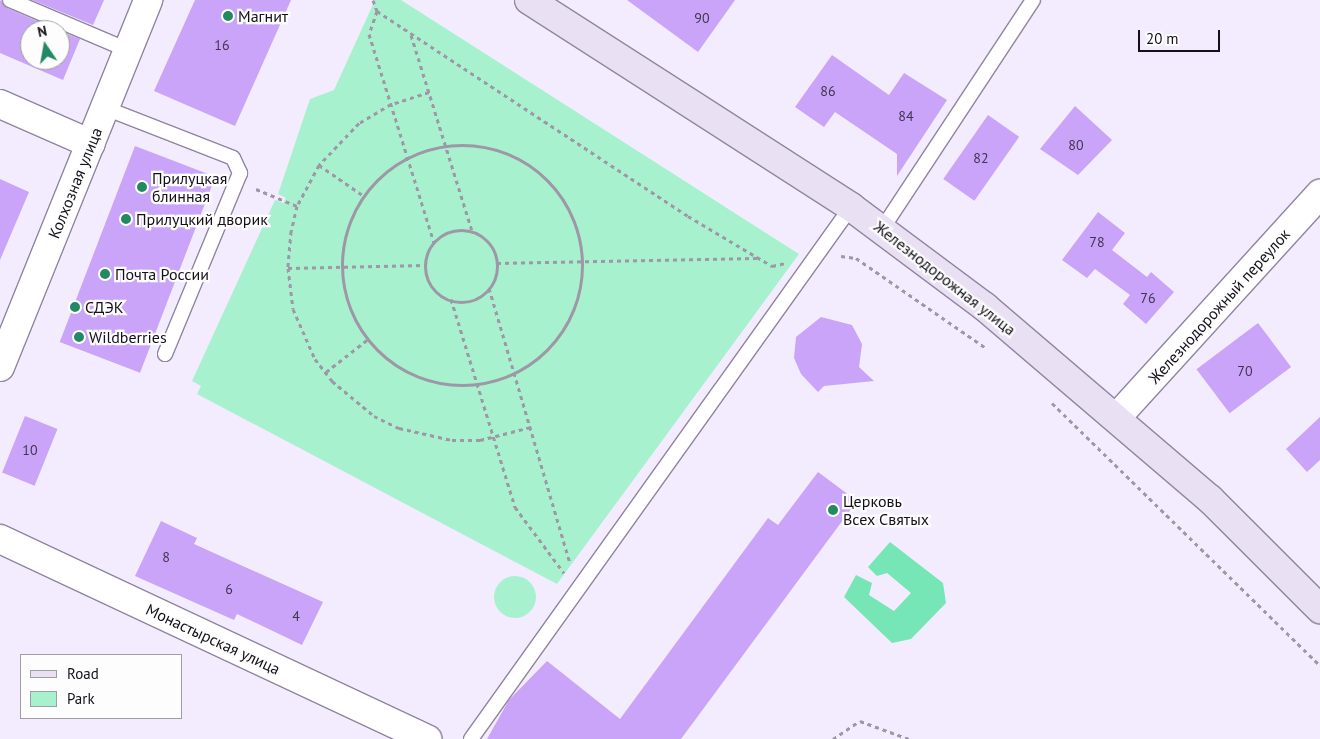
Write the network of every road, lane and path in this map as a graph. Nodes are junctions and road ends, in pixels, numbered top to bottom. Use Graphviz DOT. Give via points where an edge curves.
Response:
graph roads {
  1 [pos="10,0"];
  2 [pos="148,0"];
  3 [pos="372,0"];
  4 [pos="529,0"];
  5 [pos="1033,0"];
  6 [pos="377,11"];
  7 [pos="411,34"];
  8 [pos="128,50"];
  9 [pos="429,92"];
  10 [pos="0,104"];
  11 [pos="391,104"];
  12 [pos="105,108"];
  13 [pos="91,144"];
  14 [pos="445,146"];
  15 [pos="408,158"];
  16 [pos="319,165"];
  17 [pos="1320,194"];
  18 [pos="364,196"];
  19 [pos="851,208"];
  20 [pos="882,229"];
  21 [pos="472,231"];
  22 [pos="434,243"];
  23 [pos="822,253"];
  24 [pos="757,258"];
  25 [pos="582,262"];
  26 [pos="497,263"];
  27 [pos="426,265"];
  28 [pos="772,266"];
  29 [pos="342,267"];
  30 [pos="288,268"];
  31 [pos="489,288"];
  32 [pos="451,300"];
  33 [pos="368,340"];
  34 [pos="991,351"];
  35 [pos="165,354"];
  36 [pos="0,366"];
  37 [pos="326,372"];
  38 [pos="515,372"];
  39 [pos="477,384"];
  40 [pos="1050,402"];
  41 [pos="1117,417"];
  42 [pos="531,427"];
  43 [pos="493,438"];
  44 [pos="0,539"];
  45 [pos="577,590"];
  46 [pos="1320,609"];
  47 [pos="1320,665"];
  48 [pos="427,739"];
  49 [pos="471,739"];
  50 [pos="834,739"];
  51 [pos="909,739"];
  1 -- 8 [label="lane"];
  2 -- 8 [label="street, Колхозная улица"];
  3 -- 6 [label="path"];
  4 -- 19 [label="street, Железнодорожная улица"];
  5 -- 20 [label="lane"];
  6 -- 7 [label="path"];
  6 -- 11 [label="path" via="369,34"];
  7 -- 9 [label="path"];
  7 -- 24 [label="path"];
  8 -- 12 [label="street, Колхозная улица"];
  9 -- 11 [label="path"];
  9 -- 14 [label="path"];
  10 -- 13 [label="street"];
  11 -- 15 [label="path"];
  11 -- 16 [label="path" via="359,123"];
  12 -- 13 [label="street, Колхозная улица"];
  12 -- 35 [label="lane" via="233,158 240,173"];
  13 -- 36 [label="street, Колхозная улица"];
  14 -- 15 [label="path"];
  14 -- 21 [label="path"];
  14 -- 25 [label="path" via="467,145 502,152 544,178 570,212"];
  15 -- 18 [label="path" via="384,174"];
  15 -- 22 [label="path"];
  16 -- 18 [label="path"];
  16 -- 30 [label="path" via="297,206"];
  17 -- 41 [label="street, Железнодорожный переулок"];
  18 -- 29 [label="path" via="346,231"];
  19 -- 20 [label="street, Железнодорожная улица"];
  19 -- 23 [label="lane"];
  20 -- 41 [label="street, Железнодорожная улица"];
  21 -- 22 [label="path" via="451,231"];
  21 -- 26 [label="path" via="487,240"];
  22 -- 27 [label="path"];
  23 -- 34 [label="path" via="856,258"];
  23 -- 45 [label="lane"];
  24 -- 25 [label="path"];
  24 -- 28 [label="path"];
  25 -- 26 [label="path"];
  25 -- 38 [label="path" via="579,295 560,335 545,352"];
  26 -- 31 [label="path"];
  27 -- 29 [label="path"];
  27 -- 32 [label="path" via="434,289"];
  29 -- 30 [label="path"];
  29 -- 33 [label="path" via="346,299"];
  30 -- 37 [label="path" via="302,335"];
  31 -- 32 [label="path" via="468,301"];
  31 -- 38 [label="path"];
  32 -- 39 [label="path"];
  33 -- 37 [label="path"];
  33 -- 39 [label="path" via="389,360 421,378"];
  37 -- 43 [label="path" via="352,400 399,428 452,440"];
  38 -- 39 [label="path"];
  38 -- 42 [label="path"];
  39 -- 43 [label="path"];
  40 -- 47 [label="path"];
  41 -- 46 [label="street, Железнодорожная улица" via="1210,499"];
  42 -- 43 [label="path"];
  42 -- 45 [label="path"];
  43 -- 45 [label="path" via="515,507"];
  44 -- 48 [label="street, Монастырская улица"];
  45 -- 49 [label="lane"];
  50 -- 51 [label="path" via="860,720"];
}
